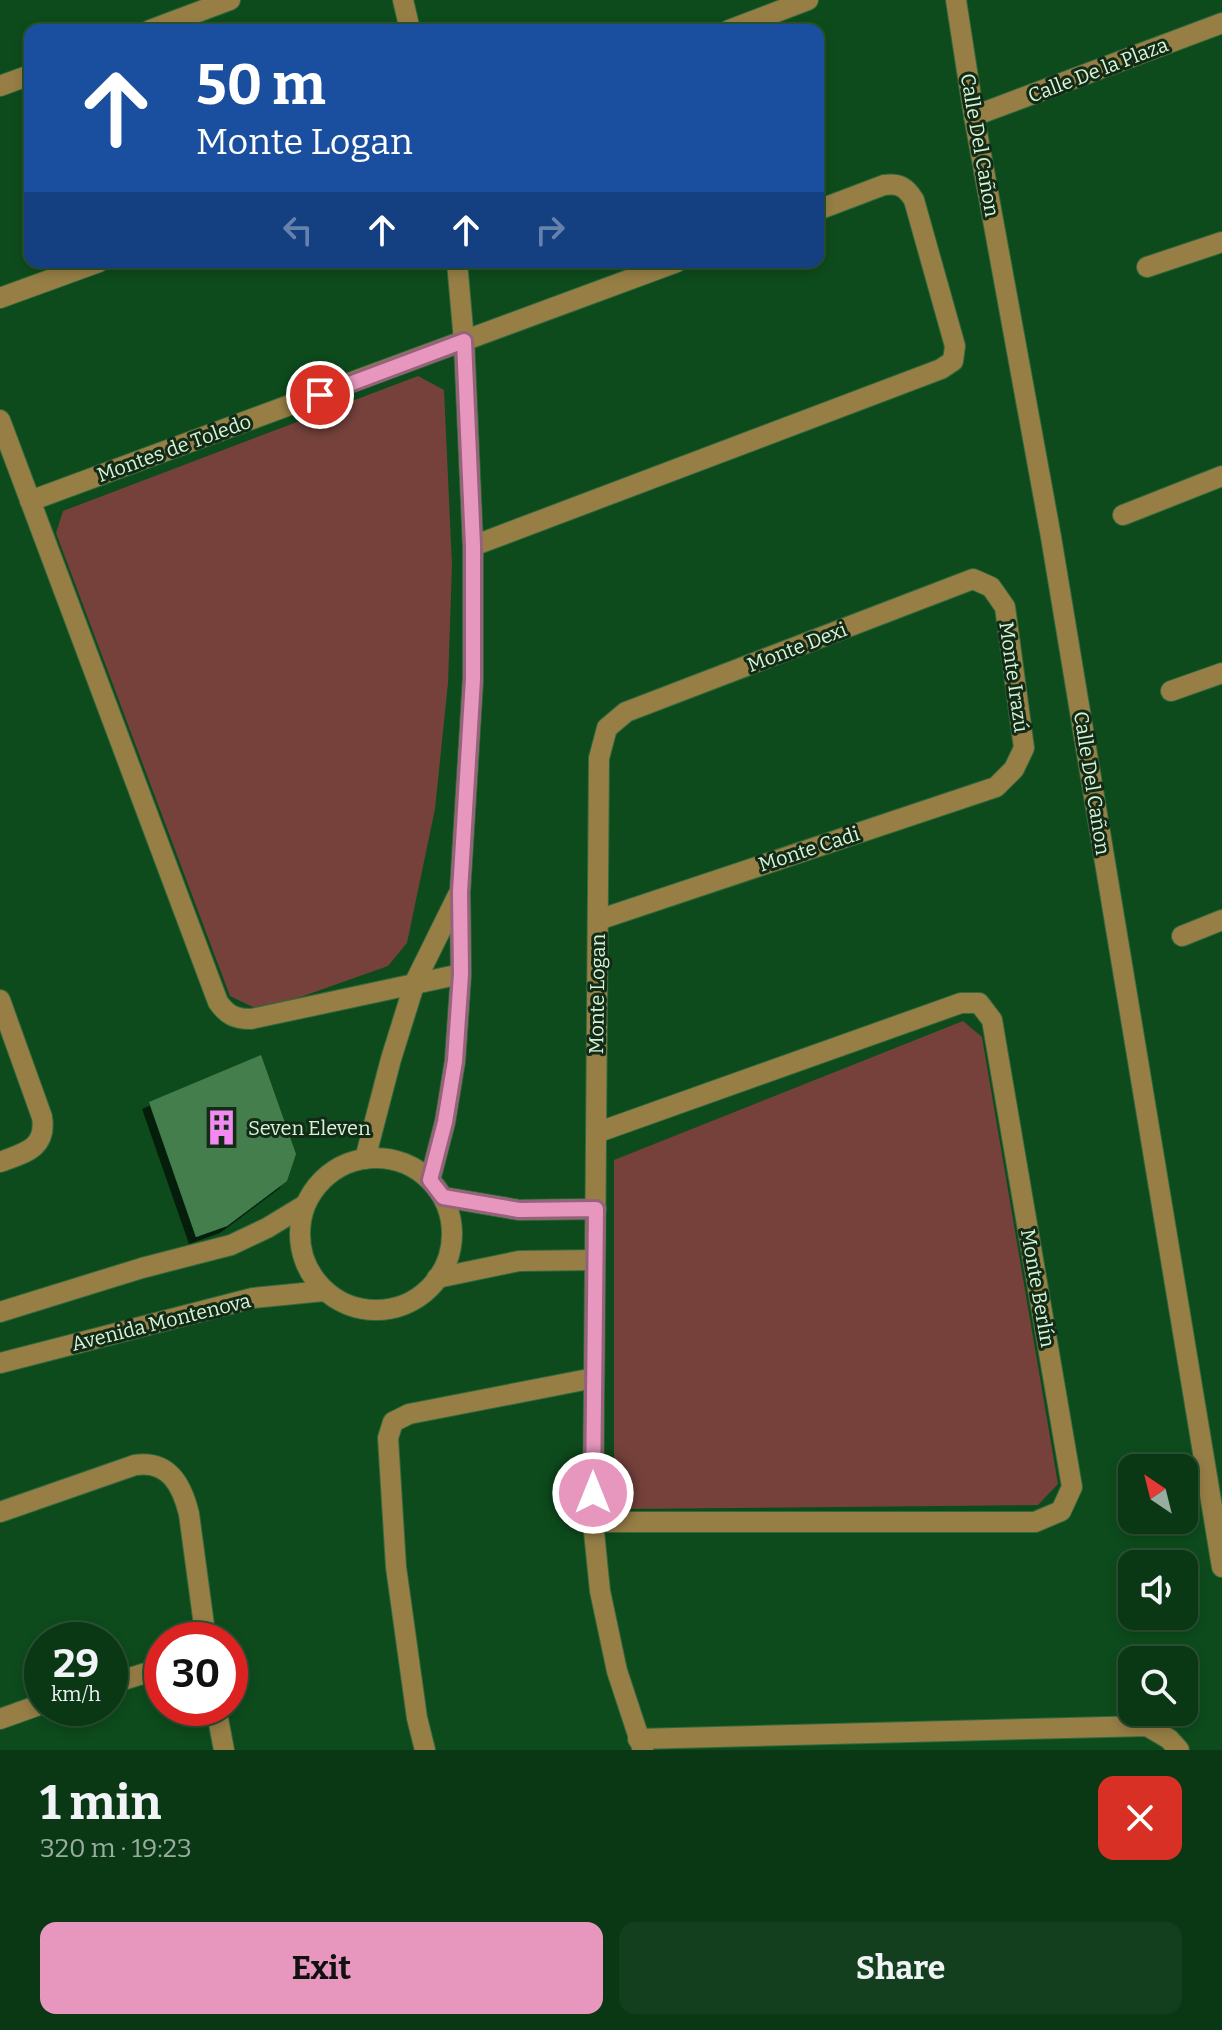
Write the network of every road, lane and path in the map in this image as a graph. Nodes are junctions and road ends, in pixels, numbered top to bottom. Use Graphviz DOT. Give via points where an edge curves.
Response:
graph roads {
  1 [pos="230,0"];
  2 [pos="403,0"];
  3 [pos="808,0"];
  4 [pos="956,0"];
  5 [pos="1222,23"];
  6 [pos="166,24"];
  7 [pos="409,24"];
  8 [pos="745,24"];
  9 [pos="24,77"];
  10 [pos="0,86"];
  11 [pos="974,116"];
  12 [pos="824,208"];
  13 [pos="1222,242"];
  14 [pos="1147,267"];
  15 [pos="82,268"];
  16 [pos="458,268"];
  17 [pos="661,268"];
  18 [pos="0,298"];
  19 [pos="464,341"];
  20 [pos="0,420"];
  21 [pos="1222,476"];
  22 [pos="30,501"];
  23 [pos="1123,515"];
  24 [pos="473,546"];
  25 [pos="991,587"];
  26 [pos="1222,673"];
  27 [pos="1171,691"];
  28 [pos="607,728"];
  29 [pos="1014,769"];
  30 [pos="460,892"];
  31 [pos="598,920"];
  32 [pos="1222,920"];
  33 [pos="1182,936"];
  34 [pos="461,974"];
  35 [pos="415,982"];
  36 [pos="0,1000"];
  37 [pos="596,1133"];
  38 [pos="365,1159"];
  39 [pos="0,1162"];
  40 [pos="430,1180"];
  41 [pos="443,1197"];
  42 [pos="305,1205"];
  43 [pos="596,1209"];
  44 [pos="595,1260"];
  45 [pos="437,1278"];
  46 [pos="324,1291"];
  47 [pos="0,1312"];
  48 [pos="0,1363"];
  49 [pos="594,1378"];
  50 [pos="0,1512"];
  51 [pos="593,1522"];
  52 [pos="1222,1567"];
  53 [pos="204,1622"];
  54 [pos="24,1710"];
  55 [pos="0,1719"];
  56 [pos="219,1726"];
  57 [pos="641,1744"];
  58 [pos="1174,1744"];
  59 [pos="224,1750"];
  60 [pos="425,1750"];
  1 -- 6 [label="street"];
  2 -- 7 [label="street"];
  3 -- 8 [label="street"];
  4 -- 11 [label="street, Calle Del Cañon"];
  5 -- 11 [label="street, Calle De la Plaza"];
  9 -- 10 [label="street"];
  11 -- 52 [label="street, Calle Del Cañon" via="1051,537"];
  12 -- 24 [label="street" via="884,185 909,191 955,346 953,361"];
  13 -- 14 [label="street"];
  15 -- 18 [label="street"];
  16 -- 19 [label="street"];
  17 -- 19 [label="street, Montes de Toledo"];
  19 -- 22 [label="street, Montes de Toledo"];
  19 -- 24 [label="street"];
  20 -- 22 [label="street"];
  21 -- 23 [label="street"];
  22 -- 35 [label="street" via="223,1010 251,1019"];
  24 -- 30 [label="street" via="473,679"];
  25 -- 28 [label="street, Monte Dexi" via="973,579 626,712"];
  25 -- 29 [label="street, Monte Irazú" via="1005,607 1024,748"];
  26 -- 27 [label="street"];
  28 -- 31 [label="street, Monte Logan" via="599,758"];
  29 -- 31 [label="street, Monte Cadi" via="996,787"];
  30 -- 34 [label="street"];
  30 -- 35 [label="street"];
  31 -- 37 [label="street, Monte Logan"];
  32 -- 33 [label="street"];
  34 -- 35 [label="street"];
  34 -- 40 [label="street" via="455,1061"];
  35 -- 38 [label="street"];
  36 -- 39 [label="street" via="42,1117 42,1135 31,1149"];
  37 -- 43 [label="street, Monte Logan"];
  37 -- 51 [label="street, Monte Berlín" via="961,1003 979,1003 992,1020 1072,1487 1061,1511 1035,1522"];
  38 -- 40 [label="street" via="389,1158"];
  38 -- 42 [label="street" via="329,1174"];
  40 -- 41 [label="street"];
  41 -- 43 [label="street" via="519,1210"];
  41 -- 45 [label="street" via="452,1239"];
  42 -- 46 [label="street" via="301,1251 309,1273"];
  42 -- 47 [label="street" via="231,1245"];
  43 -- 44 [label="street, Monte Logan"];
  44 -- 45 [label="street" via="519,1261"];
  44 -- 49 [label="street, Monte Logan"];
  45 -- 46 [label="street" via="423,1294 384,1310 362,1310"];
  46 -- 48 [label="street, Avenida Montenova" via="253,1298"];
  49 -- 51 [label="street, Monte Logan"];
  49 -- 60 [label="street" via="409,1414 393,1422 388,1438 396,1567"];
  50 -- 53 [label="street" via="135,1465 162,1468 185,1496"];
  51 -- 57 [label="street, Monte Logan" via="602,1604"];
  54 -- 55 [label="street"];
  56 -- 59 [label="street"];
  57 -- 58 [label="street" via="1147,1726"];
}
